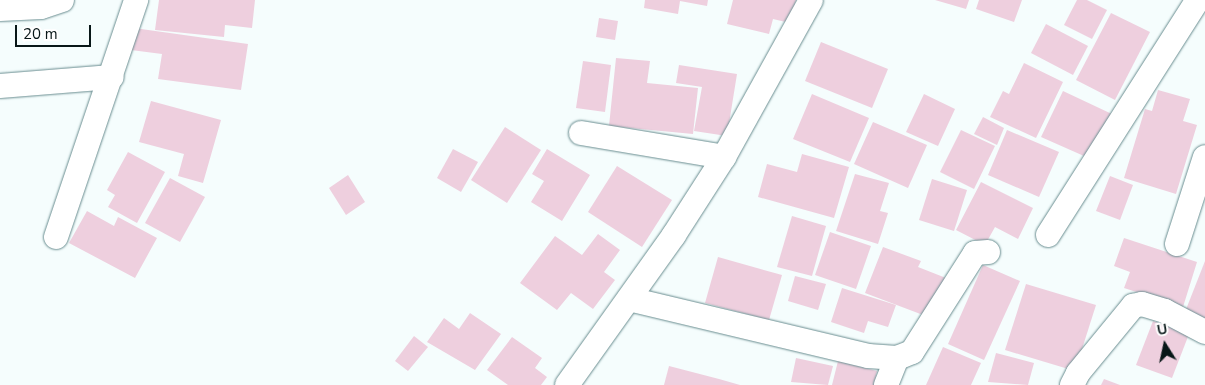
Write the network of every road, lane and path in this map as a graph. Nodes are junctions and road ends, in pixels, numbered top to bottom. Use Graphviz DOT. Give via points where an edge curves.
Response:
graph roads {
  1 [pos="62,0"];
  2 [pos="136,0"];
  3 [pos="811,0"];
  4 [pos="1194,3"];
  5 [pos="0,9"];
  6 [pos="112,78"];
  7 [pos="0,86"];
  8 [pos="581,133"];
  9 [pos="724,157"];
  10 [pos="1205,157"];
  11 [pos="1048,235"];
  12 [pos="56,237"];
  13 [pos="1177,244"];
  14 [pos="988,252"];
  15 [pos="629,300"];
  16 [pos="1205,332"];
  17 [pos="897,358"];
  18 [pos="567,385"];
  19 [pos="886,385"];
  20 [pos="1072,385"];
  1 -- 5 [label="street" via="27,9"];
  2 -- 6 [label="street"];
  3 -- 9 [label="street"];
  4 -- 11 [label="street"];
  6 -- 7 [label="street"];
  6 -- 12 [label="street"];
  8 -- 9 [label="street"];
  9 -- 15 [label="street"];
  10 -- 13 [label="street"];
  14 -- 17 [label="street" via="975,254 912,352"];
  15 -- 17 [label="street" via="868,356"];
  15 -- 18 [label="street"];
  16 -- 20 [label="street" via="1165,311 1142,304 1134,306 1078,373"];
  17 -- 19 [label="street"];
}
